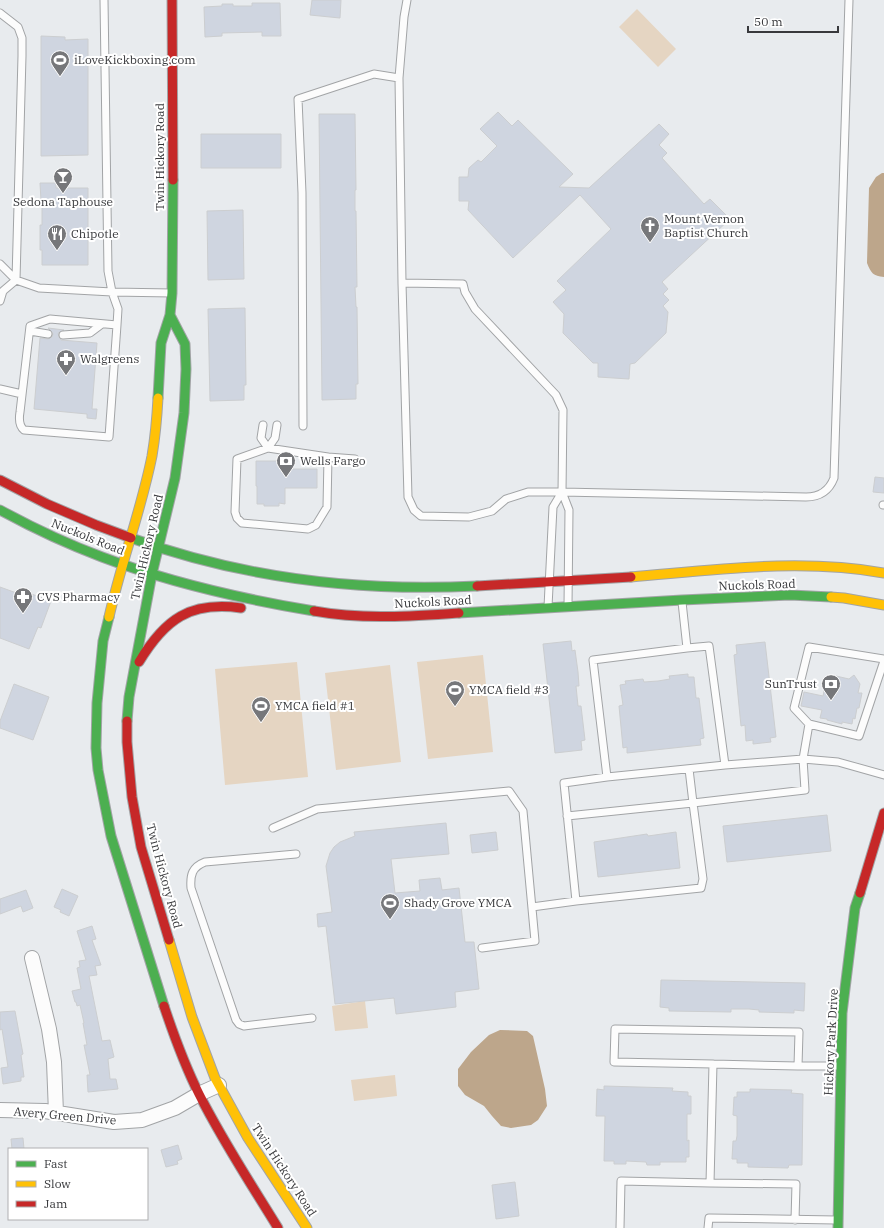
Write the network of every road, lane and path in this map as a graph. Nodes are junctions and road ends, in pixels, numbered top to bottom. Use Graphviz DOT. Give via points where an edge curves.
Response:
graph roads {
  1 [pos="104,0"];
  2 [pos="172,0"];
  3 [pos="407,0"];
  4 [pos="849,0"];
  5 [pos="0,13"];
  6 [pos="399,78"];
  7 [pos="0,264"];
  8 [pos="16,280"];
  9 [pos="402,283"];
  10 [pos="112,292"];
  11 [pos="172,293"];
  12 [pos="0,301"];
  13 [pos="170,315"];
  14 [pos="102,324"];
  15 [pos="117,325"];
  16 [pos="30,331"];
  17 [pos="48,334"];
  18 [pos="63,335"];
  19 [pos="0,389"];
  20 [pos="22,394"];
  21 [pos="262,425"];
  22 [pos="276,425"];
  23 [pos="303,426"];
  24 [pos="268,448"];
  25 [pos="328,457"];
  26 [pos="355,459"];
  27 [pos="0,480"];
  28 [pos="562,492"];
  29 [pos="0,510"];
  30 [pos="131,538"];
  31 [pos="159,548"];
  32 [pos="122,565"];
  33 [pos="884,573"];
  34 [pos="152,574"];
  35 [pos="568,581"];
  36 [pos="549,582"];
  37 [pos="682,600"];
  38 [pos="884,605"];
  39 [pos="568,606"];
  40 [pos="548,607"];
  41 [pos="248,609"];
  42 [pos="281,614"];
  43 [pos="339,615"];
  44 [pos="687,648"];
  45 [pos="884,660"];
  46 [pos="129,697"];
  47 [pos="809,724"];
  48 [pos="802,759"];
  49 [pos="725,765"];
  50 [pos="689,769"];
  51 [pos="884,775"];
  52 [pos="607,777"];
  53 [pos="693,803"];
  54 [pos="884,813"];
  55 [pos="567,816"];
  56 [pos="273,828"];
  57 [pos="296,854"];
  58 [pos="576,901"];
  59 [pos="532,907"];
  60 [pos="482,948"];
  61 [pos="32,958"];
  62 [pos="312,1018"];
  63 [pos="712,1064"];
  64 [pos="798,1066"];
  65 [pos="841,1066"];
  66 [pos="219,1085"];
  67 [pos="199,1094"];
  68 [pos="0,1110"];
  69 [pos="56,1113"];
  70 [pos="710,1183"];
  71 [pos="795,1220"];
  72 [pos="838,1224"];
  73 [pos="278,1228"];
  74 [pos="307,1228"];
  75 [pos="620,1228"];
  76 [pos="708,1228"];
  1 -- 10 [label="lane" via="108,271"];
  2 -- 11 [label="main road, Twin Hickory Road"];
  3 -- 6 [label="lane"];
  4 -- 28 [label="lane" via="834,478 831,486 822,494 812,497"];
  5 -- 8 [label="lane" via="18,27 22,38"];
  6 -- 9 [label="lane"];
  6 -- 23 [label="lane" via="374,74 298,99 302,193"];
  7 -- 8 [label="lane"];
  8 -- 10 [label="lane" via="39,288"];
  8 -- 12 [label="lane" via="3,291"];
  9 -- 28 [label="lane" via="463,284 475,309 556,395 563,410"];
  9 -- 28 [label="lane" via="408,497 414,510 421,516 469,517 492,511 506,499 528,492"];
  10 -- 11 [label="lane"];
  10 -- 15 [label="lane" via="118,309"];
  11 -- 13 [label="main road, Twin Hickory Road"];
  13 -- 30 [label="main road, Twin Hickory Road" via="161,343 152,455"];
  13 -- 31 [label="main road, Twin Hickory Road" via="185,344 185,391 182,435 175,478"];
  14 -- 15 [label="lane"];
  14 -- 16 [label="lane" via="50,319 30,326"];
  14 -- 18 [label="lane" via="90,333"];
  15 -- 20 [label="lane" via="109,437 24,430 20,418"];
  16 -- 17 [label="lane"];
  16 -- 20 [label="lane"];
  19 -- 20 [label="lane"];
  21 -- 24 [label="lane" via="261,438"];
  22 -- 24 [label="lane" via="275,438"];
  24 -- 25 [label="lane"];
  24 -- 25 [label="lane" via="237,459 235,512 242,523 308,529 316,525 327,507"];
  25 -- 26 [label="lane"];
  27 -- 30 [label="main road, Nuckols Road" via="52,506"];
  28 -- 35 [label="lane" via="569,510"];
  28 -- 36 [label="lane" via="553,507"];
  29 -- 32 [label="main road, Nuckols Road" via="46,534"];
  30 -- 31 [label="main road, Nuckols Road"];
  30 -- 32 [label="main road, Twin Hickory Road"];
  31 -- 34 [label="main road, Twin Hickory Road"];
  31 -- 36 [label="main road, Nuckols Road" via="258,572 349,585 409,588"];
  32 -- 34 [label="main road, Nuckols Road"];
  32 -- 67 [label="main road, Twin Hickory Road" via="108,615 100,664 96,724 98,770 111,836 123,877 172,1031"];
  33 -- 35 [label="main road, Nuckols Road" via="827,566 788,565"];
  34 -- 43 [label="main road, Nuckols Road" via="248,599"];
  34 -- 46 [label="main road, Twin Hickory Road"];
  35 -- 36 [label="main road, Nuckols Road"];
  35 -- 39 [label="lane"];
  36 -- 40 [label="lane"];
  37 -- 38 [label="main road, Nuckols Road" via="744,596 817,596"];
  37 -- 39 [label="main road, Nuckols Road"];
  37 -- 44 [label="lane"];
  39 -- 40 [label="main road, Nuckols Road"];
  40 -- 43 [label="main road, Nuckols Road" via="402,616"];
  41 -- 46 [label="main road" via="207,606 191,611 167,625 147,648"];
  42 -- 43 [label="main road"];
  44 -- 49 [label="lane" via="709,646"];
  44 -- 52 [label="lane" via="592,660"];
  45 -- 47 [label="lane" via="859,736"];
  45 -- 47 [label="lane" via="809,647 794,708"];
  46 -- 66 [label="main road, Twin Hickory Road" via="129,768 141,846 192,1017"];
  47 -- 48 [label="lane"];
  48 -- 49 [label="lane"];
  48 -- 51 [label="lane" via="838,762"];
  48 -- 53 [label="lane" via="805,790"];
  49 -- 50 [label="lane"];
  50 -- 52 [label="lane"];
  50 -- 53 [label="lane"];
  52 -- 55 [label="lane" via="564,783"];
  53 -- 55 [label="lane"];
  53 -- 58 [label="lane" via="703,879 701,888"];
  54 -- 65 [label="main road, Hickory Park Drive" via="855,908 842,1013"];
  55 -- 58 [label="lane"];
  56 -- 59 [label="lane" via="317,809 509,791 523,811"];
  57 -- 62 [label="lane" via="205,862 198,865 190,880 239,1024 244,1026"];
  58 -- 59 [label="lane"];
  59 -- 60 [label="lane" via="535,941"];
  61 -- 69 [label="street" via="50,1029"];
  63 -- 64 [label="lane"];
  63 -- 64 [label="lane" via="614,1062 615,1029 799,1032"];
  63 -- 70 [label="lane"];
  64 -- 65 [label="lane"];
  65 -- 72 [label="main road, Hickory Park Drive"];
  66 -- 67 [label="street, Avery Green Drive"];
  66 -- 74 [label="main road, Twin Hickory Road" via="248,1138"];
  67 -- 69 [label="street, Avery Green Drive" via="175,1108 142,1120 114,1122"];
  67 -- 73 [label="main road, Twin Hickory Road"];
  68 -- 69 [label="street, Avery Green Drive"];
  70 -- 71 [label="lane" via="796,1184"];
  70 -- 75 [label="lane" via="621,1182"];
  71 -- 72 [label="lane"];
  71 -- 76 [label="lane" via="709,1218"];
}
